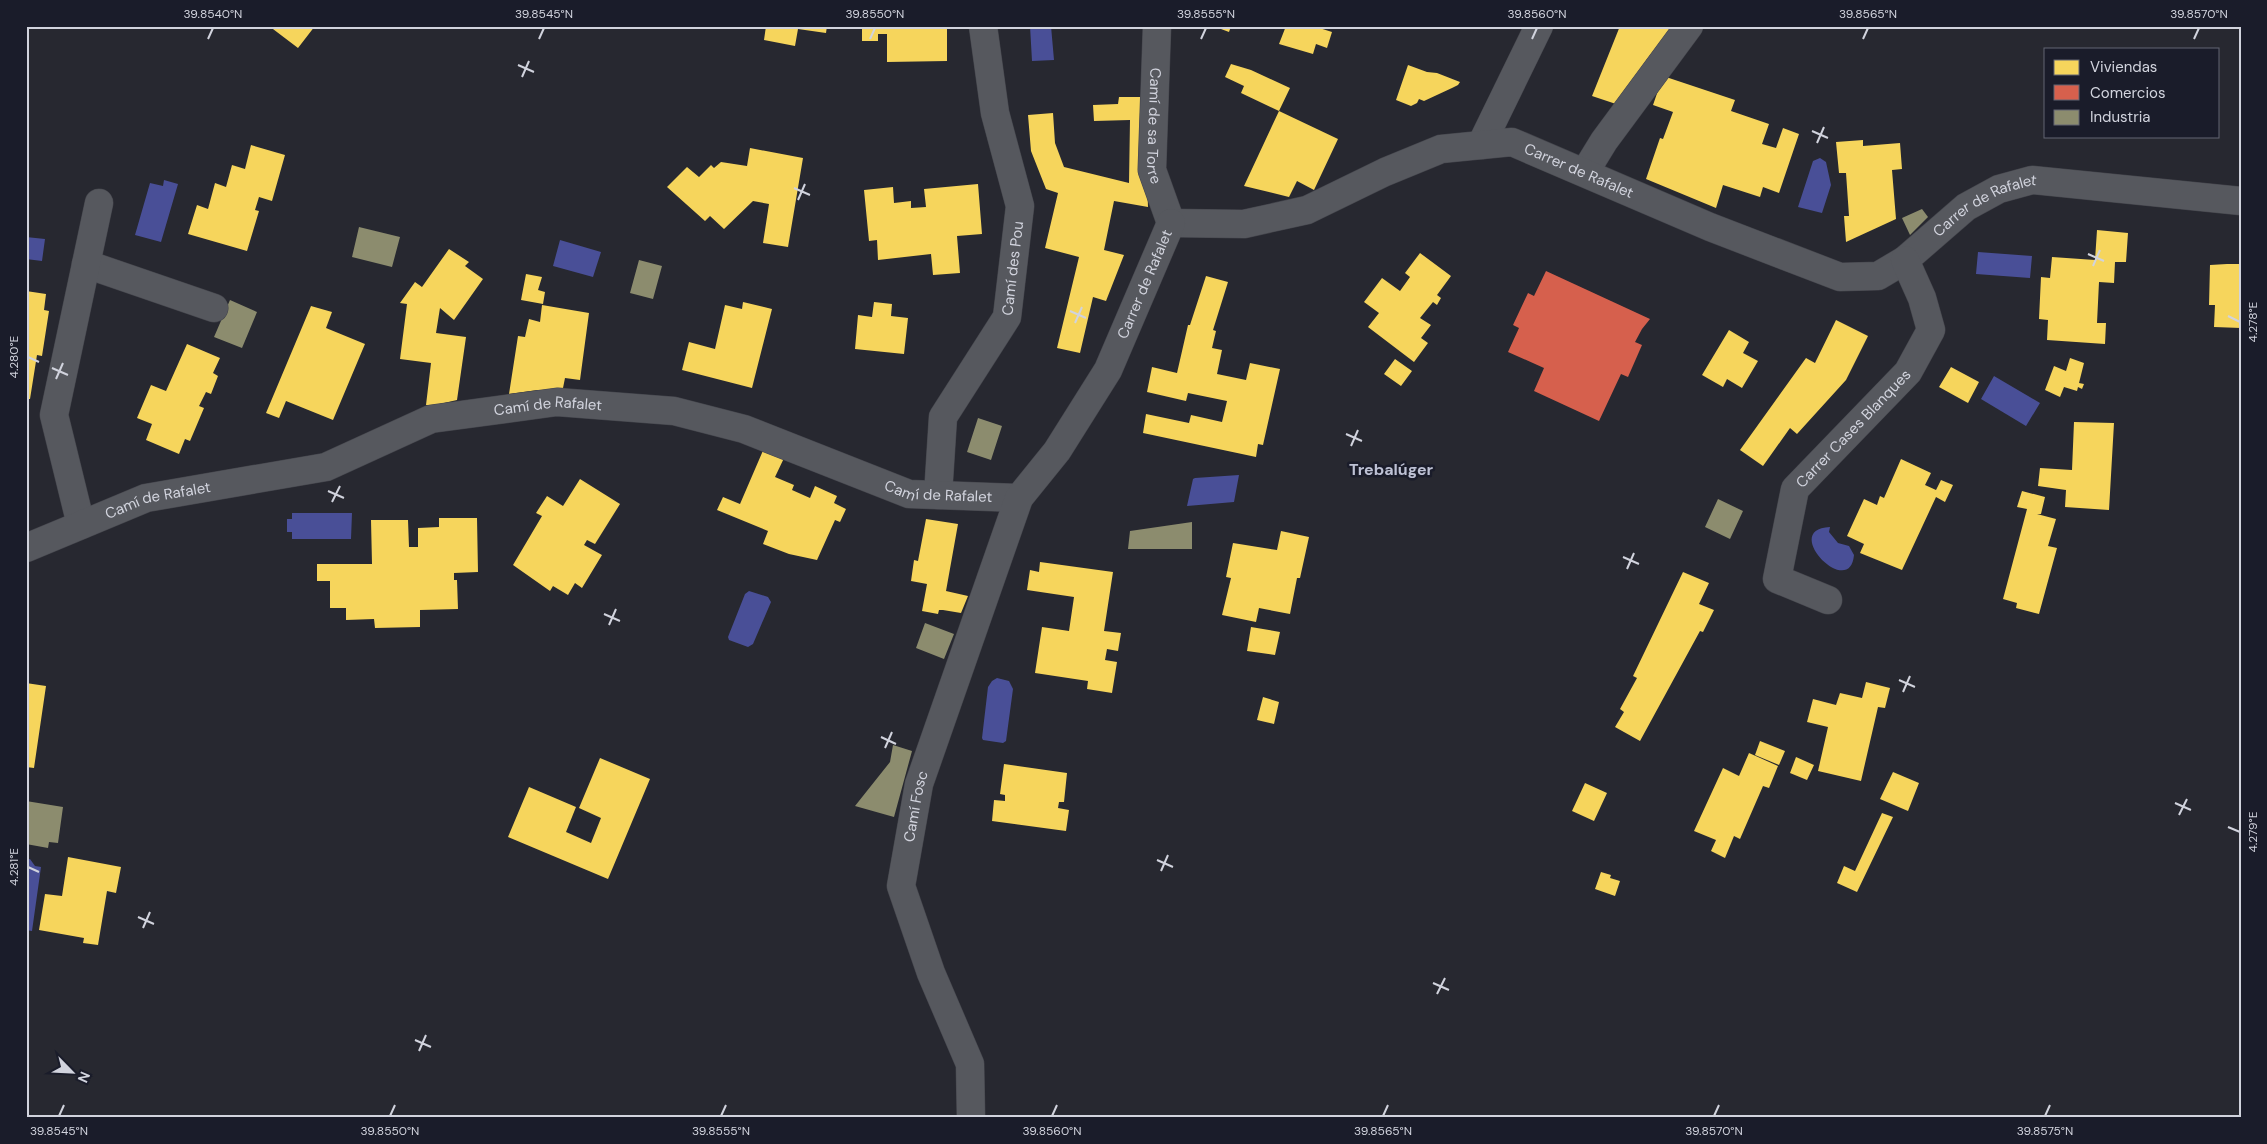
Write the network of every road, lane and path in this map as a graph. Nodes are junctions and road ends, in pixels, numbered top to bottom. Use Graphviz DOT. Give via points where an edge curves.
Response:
graph roads {
  1 [pos="983,26"];
  2 [pos="1157,26"];
  3 [pos="1539,26"];
  4 [pos="1689,26"];
  5 [pos="1481,145"];
  6 [pos="1585,172"];
  7 [pos="2241,201"];
  8 [pos="99,203"];
  9 [pos="1171,223"];
  10 [pos="1905,260"];
  11 [pos="86,264"];
  12 [pos="214,308"];
  13 [pos="938,495"];
  14 [pos="1019,498"];
  15 [pos="81,525"];
  16 [pos="26,548"];
  17 [pos="1828,600"];
  18 [pos="971,1118"];
  1 -- 13 [label="street, Camí des Pou" via="995,113 1020,206 1007,317 943,417"];
  2 -- 9 [label="street, Camí de sa Torre" via="1152,170"];
  3 -- 5 [label="street"];
  4 -- 6 [label="street" via="1604,141"];
  5 -- 6 [label="street, Carrer de Rafalet" via="1512,142"];
  5 -- 9 [label="street, Carrer de Rafalet" via="1441,149 1307,210 1244,224"];
  6 -- 10 [label="street, Carrer de Rafalet" via="1710,227 1840,276 1878,276"];
  7 -- 10 [label="street, Carrer de Rafalet" via="2032,180 1999,189 1966,207"];
  8 -- 11 [label="street"];
  9 -- 14 [label="street, Carrer de Rafalet" via="1108,370 1057,451"];
  10 -- 17 [label="street, Carrer Cases Blanques" via="1922,298 1931,330 1908,372 1795,489 1776,579"];
  11 -- 12 [label="street"];
  11 -- 15 [label="street" via="54,415"];
  13 -- 14 [label="street, Camí de Rafalet"];
  13 -- 15 [label="street, Camí de Rafalet" via="909,494 744,429 674,411 557,402 431,419 326,467 146,498"];
  14 -- 18 [label="street, Camí Fosc" via="919,784 901,886 931,973 970,1064"];
  15 -- 16 [label="street, Camí de Rafalet"];
}
